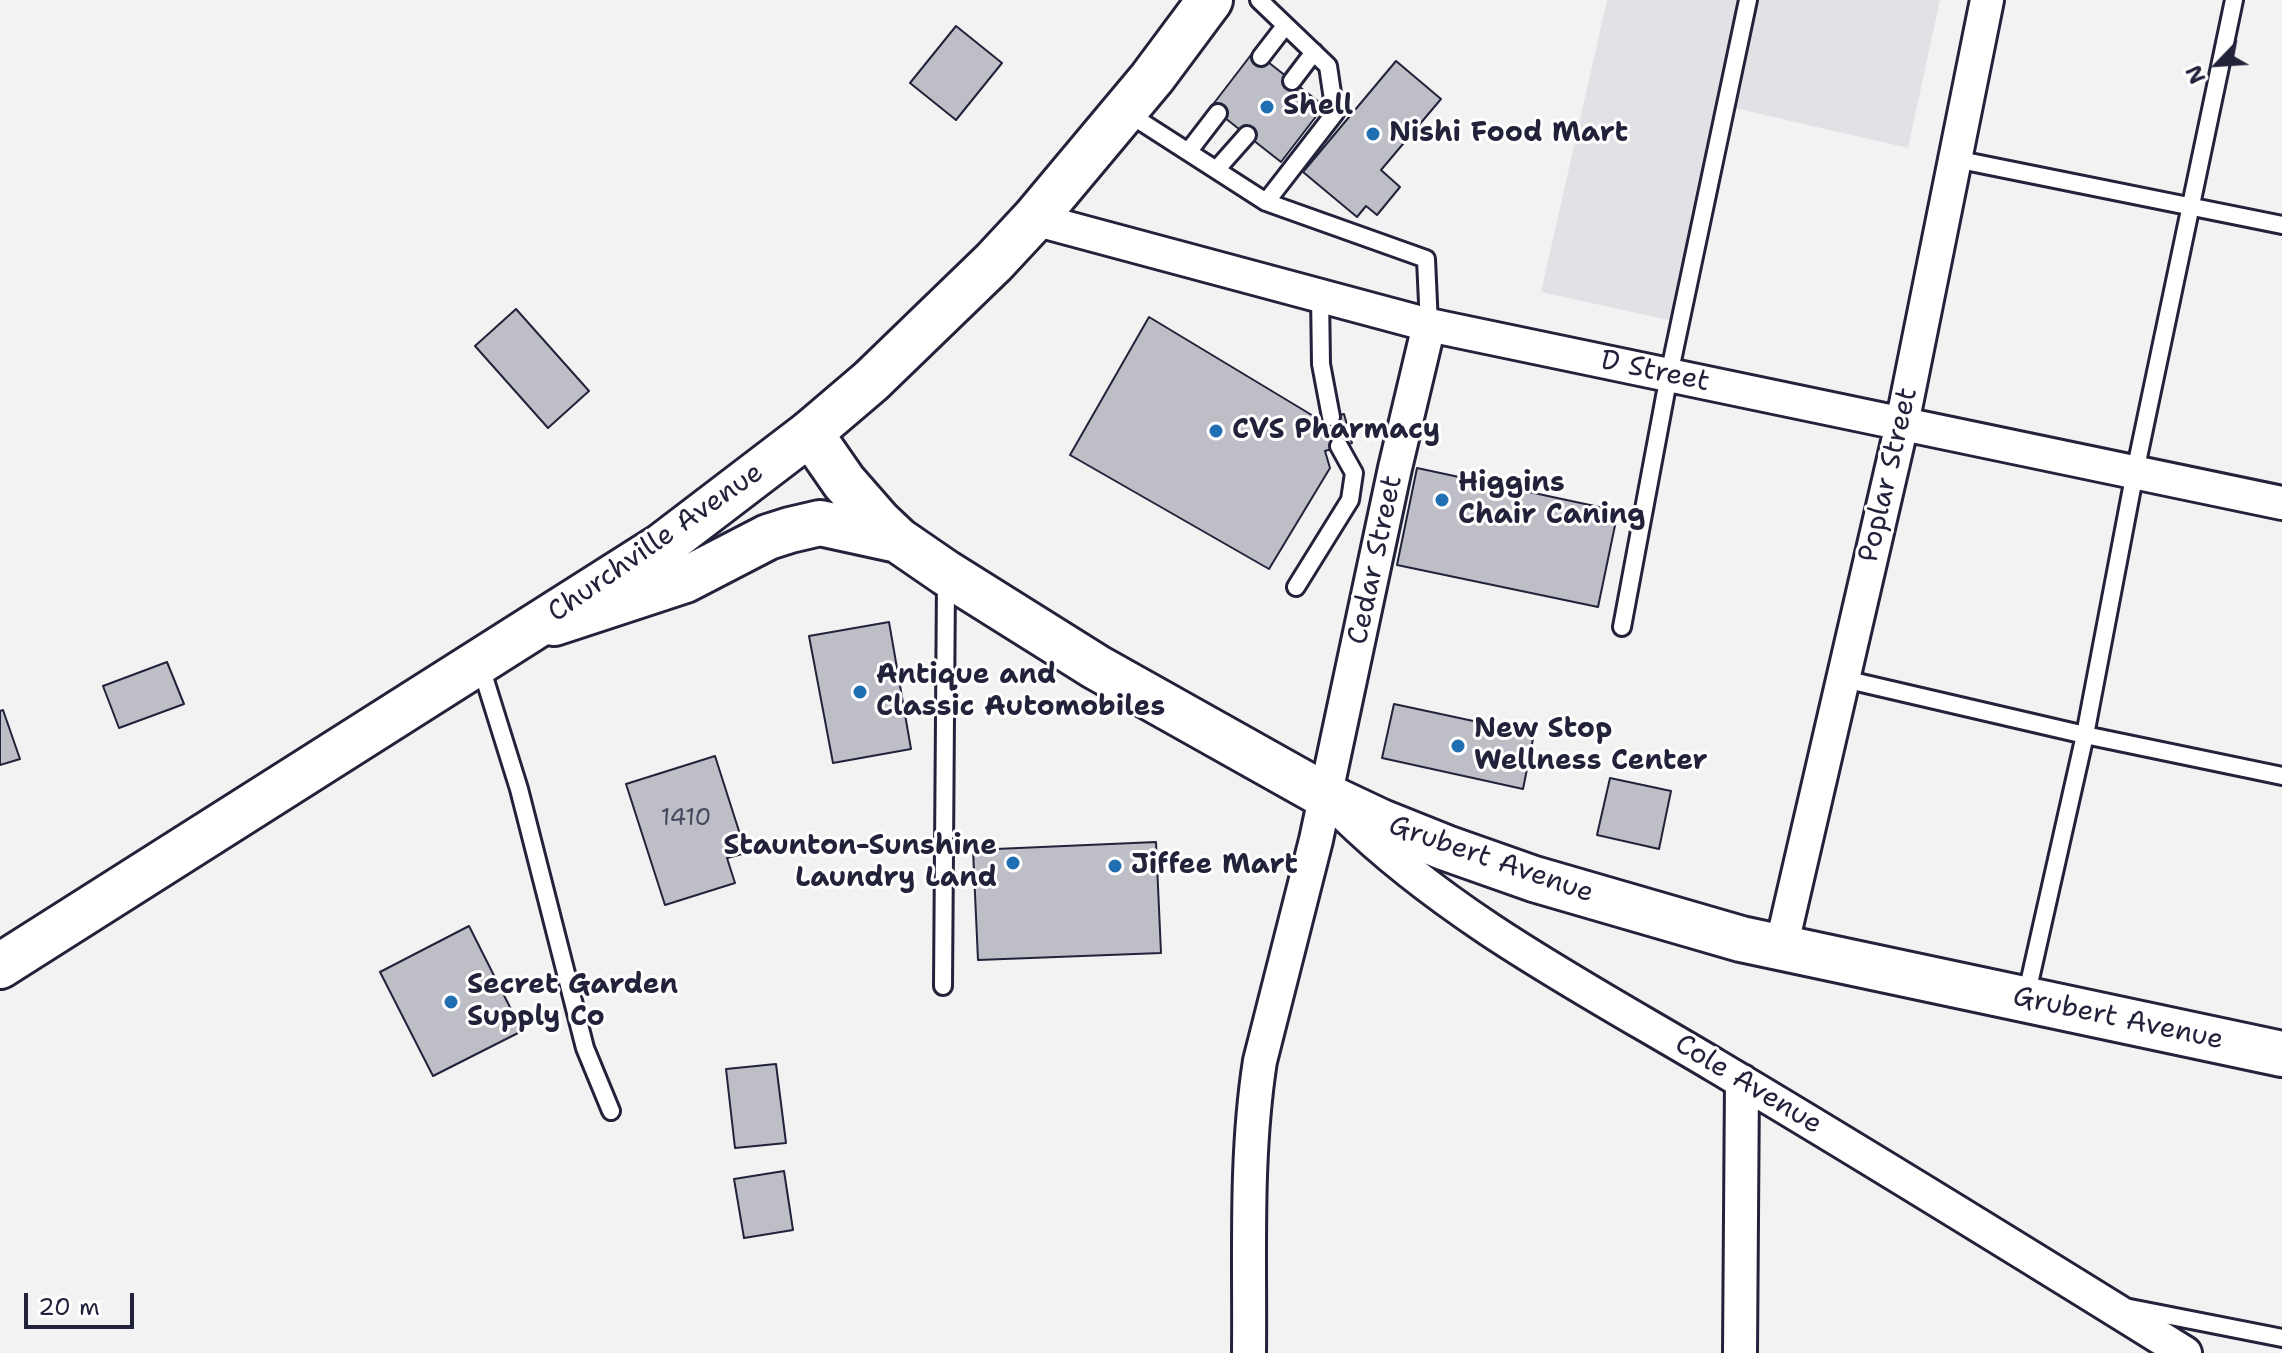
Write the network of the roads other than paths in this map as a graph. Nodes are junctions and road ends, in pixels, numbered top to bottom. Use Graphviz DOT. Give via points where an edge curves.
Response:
graph roads {
  1 [pos="1210,0"];
  2 [pos="1259,0"];
  3 [pos="1748,0"];
  4 [pos="1987,0"];
  5 [pos="2234,0"];
  6 [pos="1285,26"];
  7 [pos="1314,52"];
  8 [pos="1261,57"];
  9 [pos="1292,81"];
  10 [pos="1124,111"];
  11 [pos="1218,113"];
  12 [pos="1247,135"];
  13 [pos="1188,152"];
  14 [pos="1955,159"];
  15 [pos="1216,170"];
  16 [pos="1266,202"];
  17 [pos="2192,206"];
  18 [pos="1034,219"];
  19 [pos="2282,225"];
  20 [pos="1320,295"];
  21 [pos="1429,325"];
  22 [pos="1669,375"];
  23 [pos="1331,417"];
  24 [pos="1902,424"];
  25 [pos="810,433"];
  26 [pos="1339,446"];
  27 [pos="2135,472"];
  28 [pos="2282,503"];
  29 [pos="898,540"];
  30 [pos="946,573"];
  31 [pos="1296,587"];
  32 [pos="1622,627"];
  33 [pos="528,632"];
  34 [pos="479,662"];
  35 [pos="1844,679"];
  36 [pos="2085,735"];
  37 [pos="2282,776"];
  38 [pos="1326,796"];
  39 [pos="1781,948"];
  40 [pos="0,966"];
  41 [pos="943,986"];
  42 [pos="2026,999"];
  43 [pos="2282,1054"];
  44 [pos="1742,1081"];
  45 [pos="611,1111"];
  46 [pos="2105,1304"];
  47 [pos="2282,1338"];
  48 [pos="1249,1353"];
  49 [pos="1740,1353"];
  50 [pos="2185,1353"];
  1 -- 10 [label="street, Churchville Avenue"];
  2 -- 6 [label="lane"];
  3 -- 22 [label="lane"];
  4 -- 14 [label="street, Poplar Street"];
  5 -- 17 [label="lane"];
  6 -- 7 [label="lane"];
  6 -- 8 [label="lane"];
  7 -- 9 [label="lane"];
  7 -- 16 [label="lane" via="1328,66 1335,113"];
  10 -- 13 [label="lane"];
  10 -- 18 [label="street, Churchville Avenue"];
  11 -- 13 [label="lane"];
  12 -- 15 [label="lane"];
  13 -- 15 [label="lane"];
  14 -- 17 [label="lane"];
  14 -- 24 [label="street, Poplar Street"];
  15 -- 16 [label="lane"];
  16 -- 21 [label="lane" via="1426,259"];
  17 -- 19 [label="lane"];
  17 -- 27 [label="lane"];
  18 -- 20 [label="street, D Street"];
  18 -- 25 [label="street, Churchville Avenue" via="871,381"];
  20 -- 21 [label="street, D Street"];
  20 -- 23 [label="lane" via="1321,364"];
  21 -- 22 [label="street, D Street"];
  21 -- 38 [label="street, Cedar Street"];
  22 -- 24 [label="street, D Street"];
  22 -- 32 [label="lane"];
  24 -- 27 [label="street, D Street"];
  24 -- 35 [label="street, Poplar Street"];
  25 -- 29 [label="street, Grubert Avenue" via="844,482"];
  25 -- 33 [label="street, Churchville Avenue" via="662,546"];
  26 -- 31 [label="lane" via="1354,473 1350,500"];
  27 -- 28 [label="street, D Street"];
  27 -- 36 [label="lane"];
  29 -- 30 [label="street, Grubert Avenue"];
  29 -- 33 [label="street" via="820,523 790,530 685,580"];
  30 -- 38 [label="street, Grubert Avenue" via="1096,667"];
  30 -- 41 [label="lane"];
  33 -- 34 [label="street, Churchville Avenue"];
  34 -- 40 [label="street, Churchville Avenue"];
  34 -- 45 [label="lane" via="519,789 585,1048"];
  35 -- 36 [label="lane"];
  35 -- 39 [label="street, Poplar Street"];
  36 -- 37 [label="lane"];
  36 -- 42 [label="lane"];
  38 -- 39 [label="street, Grubert Avenue" via="1504,869"];
  38 -- 44 [label="street, Cole Avenue" via="1389,857 1444,900"];
  38 -- 48 [label="street, Cedar Street" via="1254,1097"];
  39 -- 42 [label="street, Grubert Avenue"];
  42 -- 43 [label="street, Grubert Avenue"];
  44 -- 46 [label="street, Cole Avenue"];
  44 -- 49 [label="street"];
  46 -- 47 [label="lane"];
  46 -- 50 [label="street, Cole Avenue"];
}
